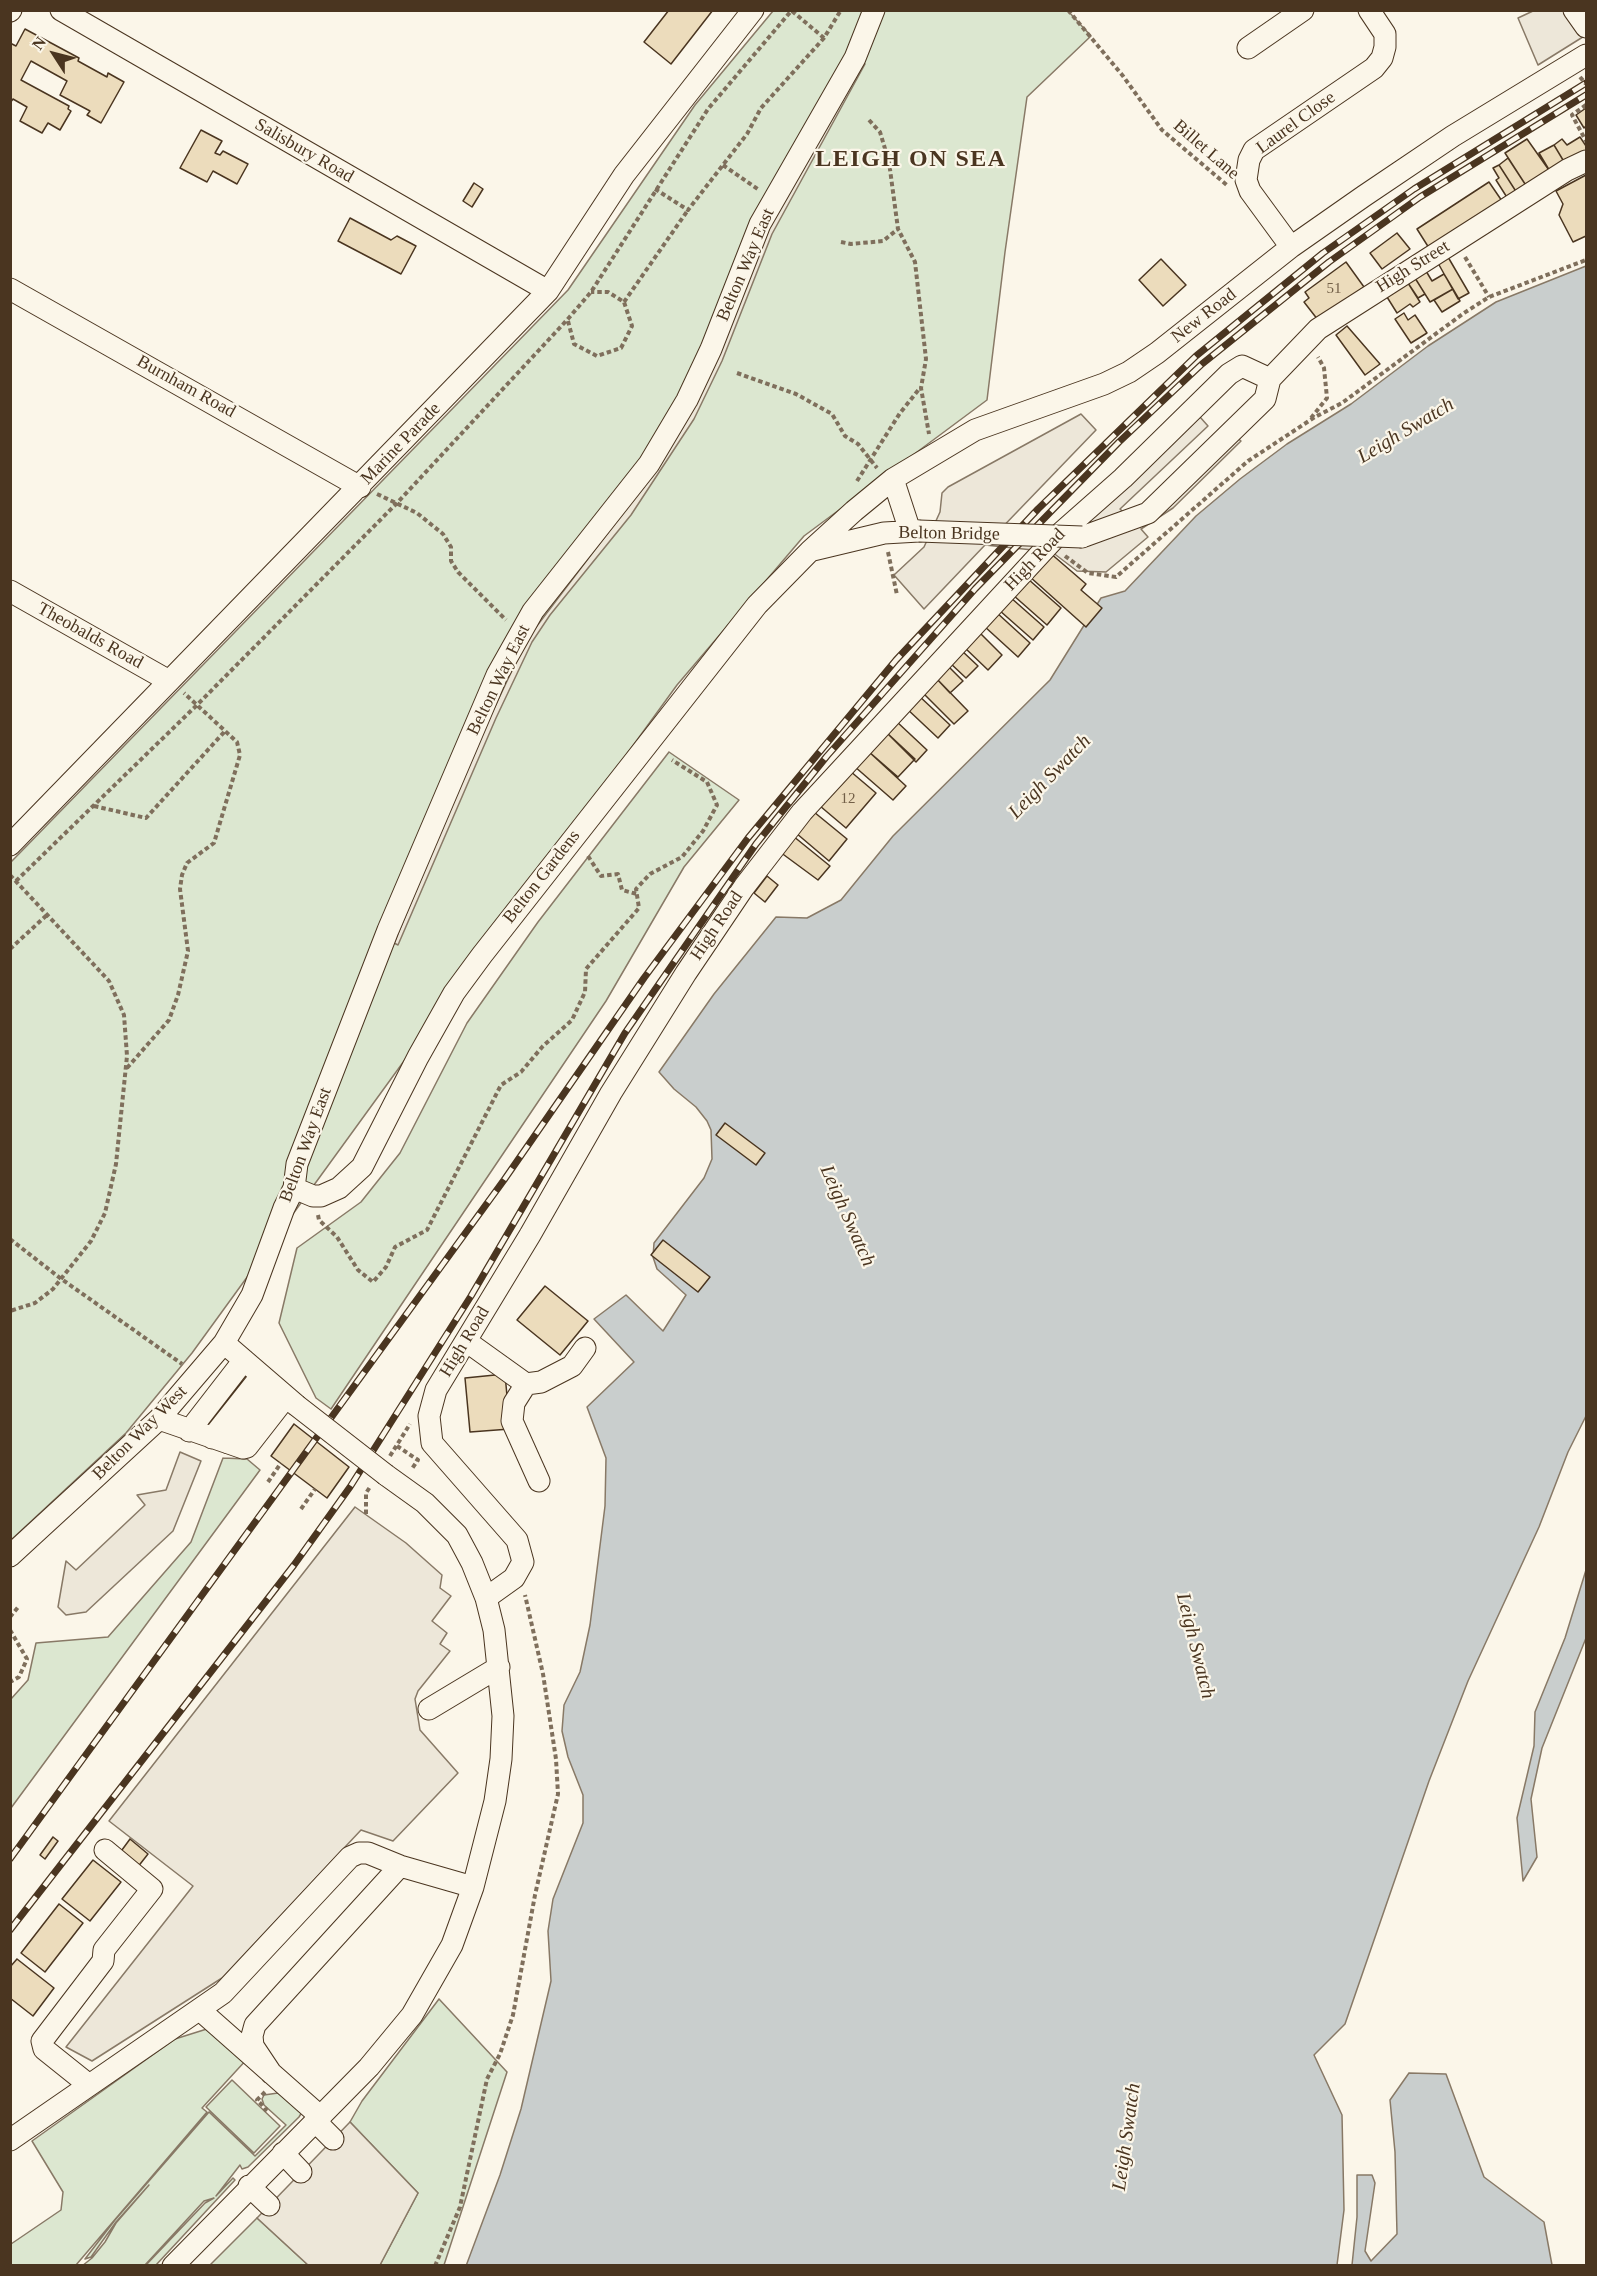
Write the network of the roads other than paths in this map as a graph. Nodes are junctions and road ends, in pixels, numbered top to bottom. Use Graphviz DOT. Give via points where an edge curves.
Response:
graph roads {
  1 [pos="61,10"];
  2 [pos="753,10"];
  3 [pos="874,10"];
  4 [pos="1303,10"];
  5 [pos="1370,10"];
  6 [pos="1574,10"];
  7 [pos="1587,27"];
  8 [pos="1248,48"];
  9 [pos="1587,55"];
  10 [pos="1587,161"];
  11 [pos="1291,247"];
  12 [pos="10,289"];
  13 [pos="548,291"];
  14 [pos="1267,389"];
  15 [pos="1235,428"];
  16 [pos="891,481"];
  17 [pos="360,486"];
  18 [pos="914,531"];
  19 [pos="810,551"];
  20 [pos="10,591"];
  21 [pos="170,681"];
  22 [pos="10,845"];
  23 [pos="294,1188"];
  24 [pos="252,1295"];
  25 [pos="466,1341"];
  26 [pos="224,1343"];
  27 [pos="585,1348"];
  28 [pos="244,1360"];
  29 [pos="526,1384"];
  30 [pos="279,1391"];
  31 [pos="159,1419"];
  32 [pos="189,1431"];
  33 [pos="220,1440"];
  34 [pos="539,1481"];
  35 [pos="10,1556"];
  36 [pos="486,1598"];
  37 [pos="499,1666"];
  38 [pos="429,1709"];
  39 [pos="105,1850"];
  40 [pos="400,1866"];
  41 [pos="473,1887"];
  42 [pos="201,2011"];
  43 [pos="271,2073"];
  44 [pos="89,2085"];
  45 [pos="318,2120"];
  46 [pos="333,2139"];
  47 [pos="10,2140"];
  48 [pos="283,2153"];
  49 [pos="302,2172"];
  50 [pos="249,2186"];
  51 [pos="269,2205"];
  52 [pos="173,2265"];
  1 -- 13 [label="street, Salisbury Road"];
  2 -- 13 [label="street, Marine Parade" via="624,175"];
  3 -- 23 [label="street, Belton Way East" via="855,58 760,224 687,400 649,464 533,611 497,675 388,930 297,1164"];
  4 -- 8 [label="street"];
  5 -- 11 [label="street, Laurel Close" via="1385,34 1385,47 1378,63 1254,150 1249,160 1246,180 1250,191"];
  6 -- 7 [label="street"];
  9 -- 11 [label="street, New Road" via="1453,136"];
  10 -- 14 [label="street, High Street" via="1318,329"];
  11 -- 16 [label="street, New Road" via="1129,372 975,430"];
  12 -- 17 [label="street, Burnham Road"];
  13 -- 17 [label="street, Marine Parade"];
  14 -- 15 [label="street, High Street"];
  14 -- 25 [label="street, High Road" via="1242,366 1229,374 1039,554 802,812 744,887 611,1093"];
  15 -- 18 [label="street, Belton Bridge, bridge" via="1148,513 1082,537"];
  16 -- 18 [label="street"];
  16 -- 19 [label="street, New Road"];
  17 -- 21 [label="street, Marine Parade"];
  18 -- 19 [label="street, Belton Bridge" via="884,533"];
  19 -- 23 [label="street, Belton Gardens" via="711,662 467,974 417,1057 362,1167 339,1188 321,1196"];
  20 -- 21 [label="street, Theobalds Road"];
  21 -- 22 [label="street, Marine Parade"];
  23 -- 24 [label="street, Belton Way East"];
  24 -- 26 [label="street, Belton Way West"];
  25 -- 29 [label="street"];
  25 -- 36 [label="street, High Road" via="436,1390 429,1416 432,1443 517,1540 523,1562 514,1578"];
  26 -- 28 [label="street"];
  26 -- 31 [label="street, Belton Way West"];
  27 -- 29 [label="street" via="572,1366 541,1382"];
  28 -- 30 [label="street"];
  28 -- 32 [label="street"];
  29 -- 34 [label="street" via="514,1403 512,1421"];
  30 -- 33 [label="street"];
  30 -- 33 [label="street" via="247,1447"];
  30 -- 36 [label="street, bridge" via="425,1503 457,1534"];
  31 -- 32 [label="street"];
  31 -- 35 [label="street, Belton Way West"];
  32 -- 33 [label="street"];
  36 -- 37 [label="street"];
  37 -- 38 [label="street"];
  37 -- 41 [label="street" via="501,1759 495,1801"];
  39 -- 44 [label="street" via="152,1889 104,1950 103,1961 42,2042 44,2049"];
  40 -- 41 [label="street"];
  40 -- 42 [label="street" via="368,1854 350,1857 224,1993"];
  40 -- 43 [label="street" via="255,2025 253,2046"];
  41 -- 45 [label="street" via="452,1945 412,2015"];
  42 -- 43 [label="street"];
  42 -- 44 [label="street"];
  43 -- 45 [label="street"];
  44 -- 47 [label="street"];
  45 -- 46 [label="street"];
  45 -- 48 [label="street"];
  48 -- 49 [label="street"];
  48 -- 50 [label="street"];
  50 -- 51 [label="street"];
  50 -- 52 [label="street"];
}
